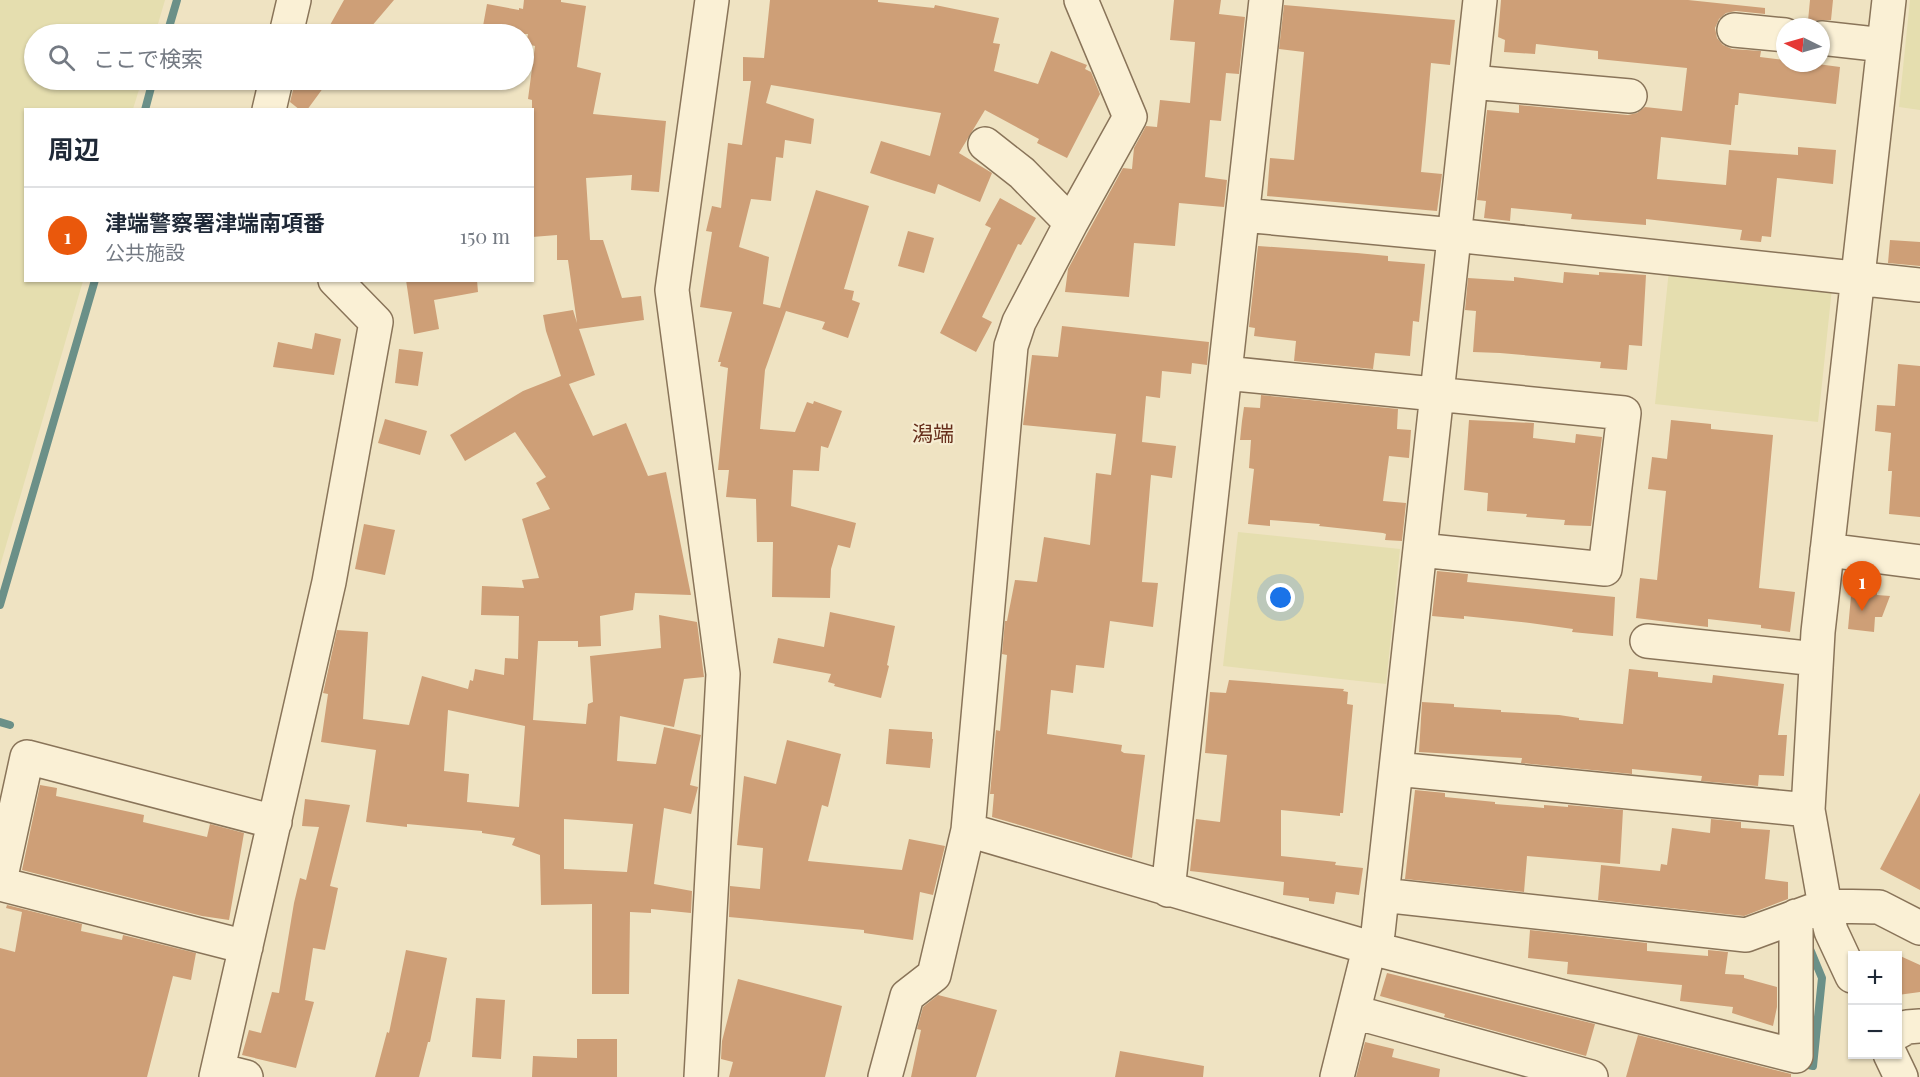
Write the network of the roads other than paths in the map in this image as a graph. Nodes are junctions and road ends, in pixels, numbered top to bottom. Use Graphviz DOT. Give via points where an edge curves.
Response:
graph roads {
  1 [pos="294,0"];
  2 [pos="712,0"];
  3 [pos="1081,0"];
  4 [pos="1266,0"];
  5 [pos="1477,0"];
  6 [pos="1889,0"];
  7 [pos="288,24"];
  8 [pos="1734,30"];
  9 [pos="1776,34"];
  10 [pos="1830,39"];
  11 [pos="1884,45"];
  12 [pos="1471,82"];
  13 [pos="274,90"];
  14 [pos="1630,96"];
  15 [pos="269,108"];
  16 [pos="985,144"];
  17 [pos="1243,215"];
  18 [pos="1071,222"];
  19 [pos="1455,235"];
  20 [pos="1859,277"];
  21 [pos="337,282"];
  22 [pos="1920,285"];
  23 [pos="1225,373"];
  24 [pos="1437,393"];
  25 [pos="1420,550"];
  26 [pos="1827,550"];
  27 [pos="1920,562"];
  28 [pos="1647,641"];
  29 [pos="1816,659"];
  30 [pos="1396,769"];
  31 [pos="1808,810"];
  32 [pos="275,822"];
  33 [pos="968,830"];
  34 [pos="0,882"];
  35 [pos="1168,890"];
  36 [pos="1382,895"];
  37 [pos="1810,911"];
  38 [pos="1920,927"];
  39 [pos="1374,941"];
  40 [pos="246,947"];
  41 [pos="1848,967"];
  42 [pos="1354,1012"];
  43 [pos="1920,1026"];
  44 [pos="1902,1030"];
  45 [pos="1892,1059"];
  46 [pos="227,1075"];
  47 [pos="700,1077"];
  48 [pos="885,1077"];
  49 [pos="1337,1077"];
  50 [pos="1591,1077"];
  51 [pos="1901,1077"];
  1 -- 7 [label="street"];
  2 -- 47 [label="street" via="672,290 723,674"];
  3 -- 18 [label="street" via="1130,117"];
  4 -- 17 [label="street"];
  5 -- 12 [label="street"];
  6 -- 11 [label="street"];
  8 -- 9 [label="street"];
  10 -- 11 [label="street"];
  11 -- 20 [label="street"];
  12 -- 14 [label="street"];
  12 -- 19 [label="street"];
  13 -- 15 [label="street"];
  16 -- 18 [label="street" via="1023,174"];
  17 -- 19 [label="street"];
  17 -- 23 [label="street"];
  18 -- 33 [label="street" via="1019,322 1011,346"];
  19 -- 20 [label="street"];
  19 -- 24 [label="street"];
  20 -- 22 [label="street"];
  20 -- 26 [label="street"];
  21 -- 32 [label="street" via="376,322 329,582"];
  23 -- 24 [label="street"];
  23 -- 35 [label="street"];
  24 -- 25 [label="street"];
  24 -- 25 [label="street" via="1623,413 1622,424 1605,569"];
  25 -- 30 [label="street"];
  26 -- 27 [label="street"];
  26 -- 29 [label="street"];
  28 -- 29 [label="street"];
  29 -- 31 [label="street"];
  30 -- 31 [label="street"];
  30 -- 36 [label="street"];
  31 -- 37 [label="street"];
  32 -- 34 [label="street" via="27,757"];
  32 -- 40 [label="street"];
  33 -- 35 [label="street"];
  33 -- 48 [label="street" via="934,975 907,996"];
  34 -- 40 [label="street"];
  35 -- 39 [label="street"];
  36 -- 37 [label="street" via="1746,935"];
  36 -- 39 [label="street"];
  37 -- 38 [label="street" via="1879,907"];
  37 -- 39 [label="street" via="1796,1056"];
  37 -- 41 [label="street" via="1831,931"];
  39 -- 42 [label="street"];
  40 -- 46 [label="street"];
  42 -- 49 [label="street"];
  42 -- 50 [label="street"];
  43 -- 44 [label="street"];
  45 -- 51 [label="street"];
}
